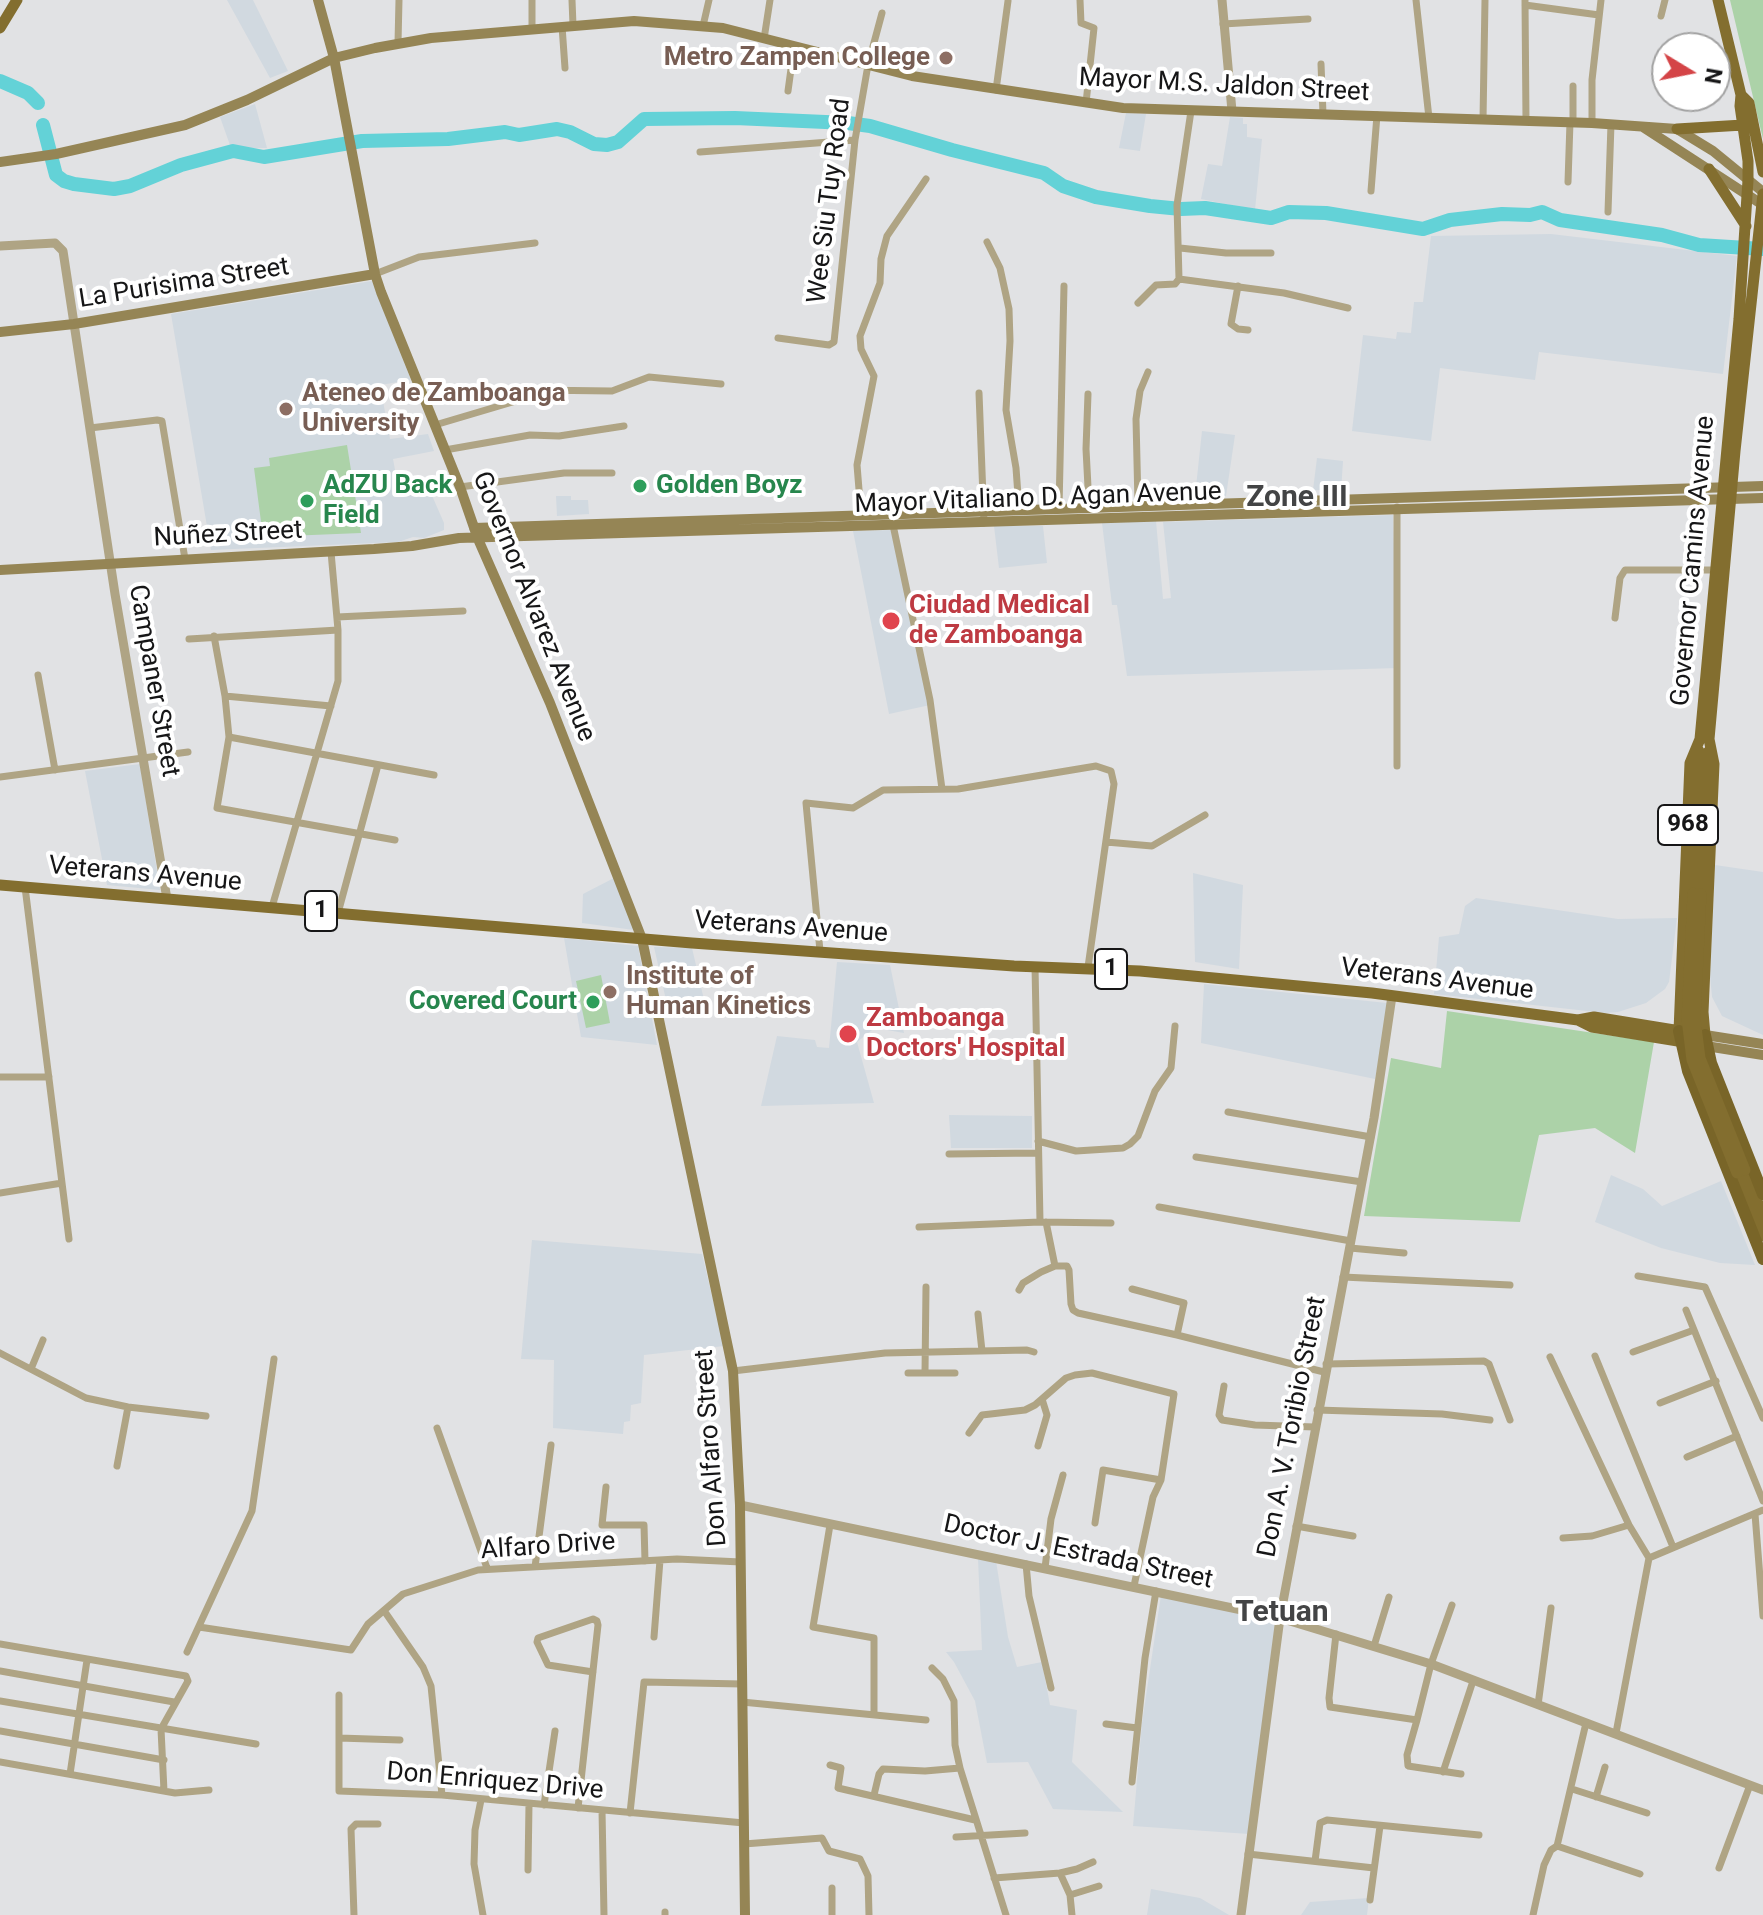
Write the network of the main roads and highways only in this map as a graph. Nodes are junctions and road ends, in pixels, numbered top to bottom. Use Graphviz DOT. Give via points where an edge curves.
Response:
graph roads {
  1 [pos="17,0"];
  2 [pos="318,0"];
  3 [pos="1718,0"];
  4 [pos="0,28"];
  5 [pos="334,58"];
  6 [pos="1741,95"];
  7 [pos="1743,125"];
  8 [pos="1642,126"];
  9 [pos="1677,129"];
  10 [pos="1762,158"];
  11 [pos="0,162"];
  12 [pos="1709,169"];
  13 [pos="1763,172"];
  14 [pos="1748,180"];
  15 [pos="1763,193"];
  16 [pos="1747,196"];
  17 [pos="1762,205"];
  18 [pos="1746,226"];
  19 [pos="1761,237"];
  20 [pos="375,274"];
  21 [pos="0,332"];
  22 [pos="1763,486"];
  23 [pos="1727,492"];
  24 [pos="1443,495"];
  25 [pos="1763,498"];
  26 [pos="1173,504"];
  27 [pos="1444,508"];
  28 [pos="858,514"];
  29 [pos="1173,517"];
  30 [pos="694,519"];
  31 [pos="855,526"];
  32 [pos="474,528"];
  33 [pos="695,532"];
  34 [pos="459,538"];
  35 [pos="478,539"];
  36 [pos="0,570"];
  37 [pos="1705,739"];
  38 [pos="0,885"];
  39 [pos="1684,914"];
  40 [pos="1708,915"];
  41 [pos="642,939"];
  42 [pos="1682,956"];
  43 [pos="1706,957"];
  44 [pos="1680,998"];
  45 [pos="1704,999"];
  46 [pos="1680,1036"];
  47 [pos="1706,1040"];
  48 [pos="1763,1044"];
  49 [pos="1763,1055"];
  50 [pos="1715,1074"];
  51 [pos="1692,1083"];
  52 [pos="1730,1111"];
  53 [pos="1707,1120"];
  54 [pos="1745,1148"];
  55 [pos="1722,1157"];
  56 [pos="1741,1171"];
  57 [pos="1763,1194"];
  58 [pos="1763,1216"];
  59 [pos="1763,1236"];
  60 [pos="1763,1259"];
  61 [pos="745,1915"];
  1 -- 4 [label="main road"];
  2 -- 5 [label="main road, Governor Alvarez Avenue"];
  3 -- 6 [label="main road, Governor Camins Avenue / 968"];
  5 -- 8 [label="main road, Mayor M.S. Jaldon Street" via="398,43 634,21 703,26 912,76 1123,108"];
  5 -- 11 [label="main road, Mayor M.S. Jaldon Street" via="185,125"];
  5 -- 20 [label="main road, Governor Alvarez Avenue"];
  6 -- 7 [label="main road, Governor Camins Avenue / 968"];
  6 -- 10 [label="main road, Governor Camins Avenue / 968" via="1749,103"];
  7 -- 9 [label="main road"];
  7 -- 14 [label="main road, Governor Camins Avenue / 968"];
  8 -- 9 [label="main road, Mayor M.S. Jaldon Street"];
  8 -- 12 [label="main road, Mayor M.S. Jaldon Street"];
  9 -- 14 [label="main road, Mayor M.S. Jaldon Street"];
  10 -- 13 [label="main road, Governor Camins Avenue / 968"];
  12 -- 16 [label="main road, Mayor M.S. Jaldon Street"];
  12 -- 18 [label="main road"];
  14 -- 15 [label="main road, Mayor M.S. Jaldon Street"];
  14 -- 16 [label="main road, Governor Camins Avenue / 968"];
  15 -- 17 [label="main road, Governor Camins Avenue / 968"];
  16 -- 17 [label="main road, Mayor M.S. Jaldon Street"];
  16 -- 18 [label="main road, Governor Camins Avenue / 968"];
  17 -- 19 [label="main road, Governor Camins Avenue / 968"];
  18 -- 23 [label="main road, Governor Camins Avenue / 968"];
  19 -- 23 [label="main road, Governor Camins Avenue / 968"];
  20 -- 21 [label="main road, La Purisima Street"];
  20 -- 32 [label="main road, Governor Alvarez Avenue"];
  22 -- 23 [label="main road, Mayor Vitaliano D. Agan Avenue"];
  23 -- 24 [label="main road, Mayor Vitaliano D. Agan Avenue"];
  23 -- 25 [label="main road, Mayor Vitaliano D. Agan Avenue"];
  23 -- 27 [label="main road, Mayor Vitaliano D. Agan Avenue"];
  23 -- 37 [label="main road, Governor Camins Avenue / 968"];
  23 -- 37 [label="main road, Governor Camins Avenue / 968" via="1715,570"];
  24 -- 26 [label="main road, Mayor Vitaliano D. Agan Avenue"];
  24 -- 27 [label="main road"];
  26 -- 28 [label="main road, Mayor Vitaliano D. Agan Avenue"];
  26 -- 29 [label="main road"];
  27 -- 29 [label="main road, Mayor Vitaliano D. Agan Avenue"];
  28 -- 30 [label="main road, Mayor Vitaliano D. Agan Avenue"];
  28 -- 31 [label="main road"];
  29 -- 31 [label="main road, Mayor Vitaliano D. Agan Avenue"];
  30 -- 32 [label="main road, Mayor Vitaliano D. Agan Avenue"];
  30 -- 33 [label="main road"];
  31 -- 33 [label="main road, Mayor Vitaliano D. Agan Avenue"];
  32 -- 35 [label="main road, Governor Alvarez Avenue"];
  33 -- 35 [label="main road, Mayor Vitaliano D. Agan Avenue"];
  34 -- 35 [label="main road, Mayor Vitaliano D. Agan Avenue"];
  34 -- 36 [label="main road, Nuñez Street" via="331,552"];
  35 -- 41 [label="main road, Governor Alvarez Avenue" via="550,703"];
  37 -- 39 [label="main road, Governor Camins Avenue / 968" via="1690,763"];
  37 -- 40 [label="main road, Governor Camins Avenue / 968" via="1714,764"];
  37 -- 56 [label="main road, bridge" via="1687,1019 1692,1060"];
  38 -- 41 [label="main road, Veterans Avenue / 1"];
  39 -- 40 [label="main road"];
  39 -- 42 [label="main road, Governor Camins Avenue / 968"];
  40 -- 43 [label="main road, Governor Camins Avenue / 968"];
  41 -- 46 [label="main road, Veterans Avenue / 1" via="1088,967 1578,1020 1594,1017"];
  41 -- 61 [label="main road, Don Alfaro Street" via="733,1371 740,1505"];
  42 -- 43 [label="main road"];
  42 -- 44 [label="main road, Governor Camins Avenue / 968"];
  43 -- 45 [label="main road, Governor Camins Avenue / 968"];
  44 -- 45 [label="main road"];
  44 -- 46 [label="main road, Governor Camins Avenue / 968"];
  45 -- 47 [label="main road, Governor Camins Avenue / 968"];
  46 -- 47 [label="main road, 1"];
  46 -- 51 [label="highway"];
  47 -- 48 [label="main road"];
  47 -- 49 [label="main road"];
  47 -- 50 [label="highway"];
  50 -- 51 [label="highway"];
  50 -- 52 [label="highway"];
  51 -- 53 [label="highway"];
  52 -- 53 [label="highway"];
  52 -- 54 [label="highway"];
  53 -- 55 [label="highway"];
  54 -- 55 [label="highway"];
  54 -- 57 [label="highway"];
  55 -- 60 [label="highway"];
  56 -- 58 [label="main road"];
  56 -- 59 [label="main road"];
}
